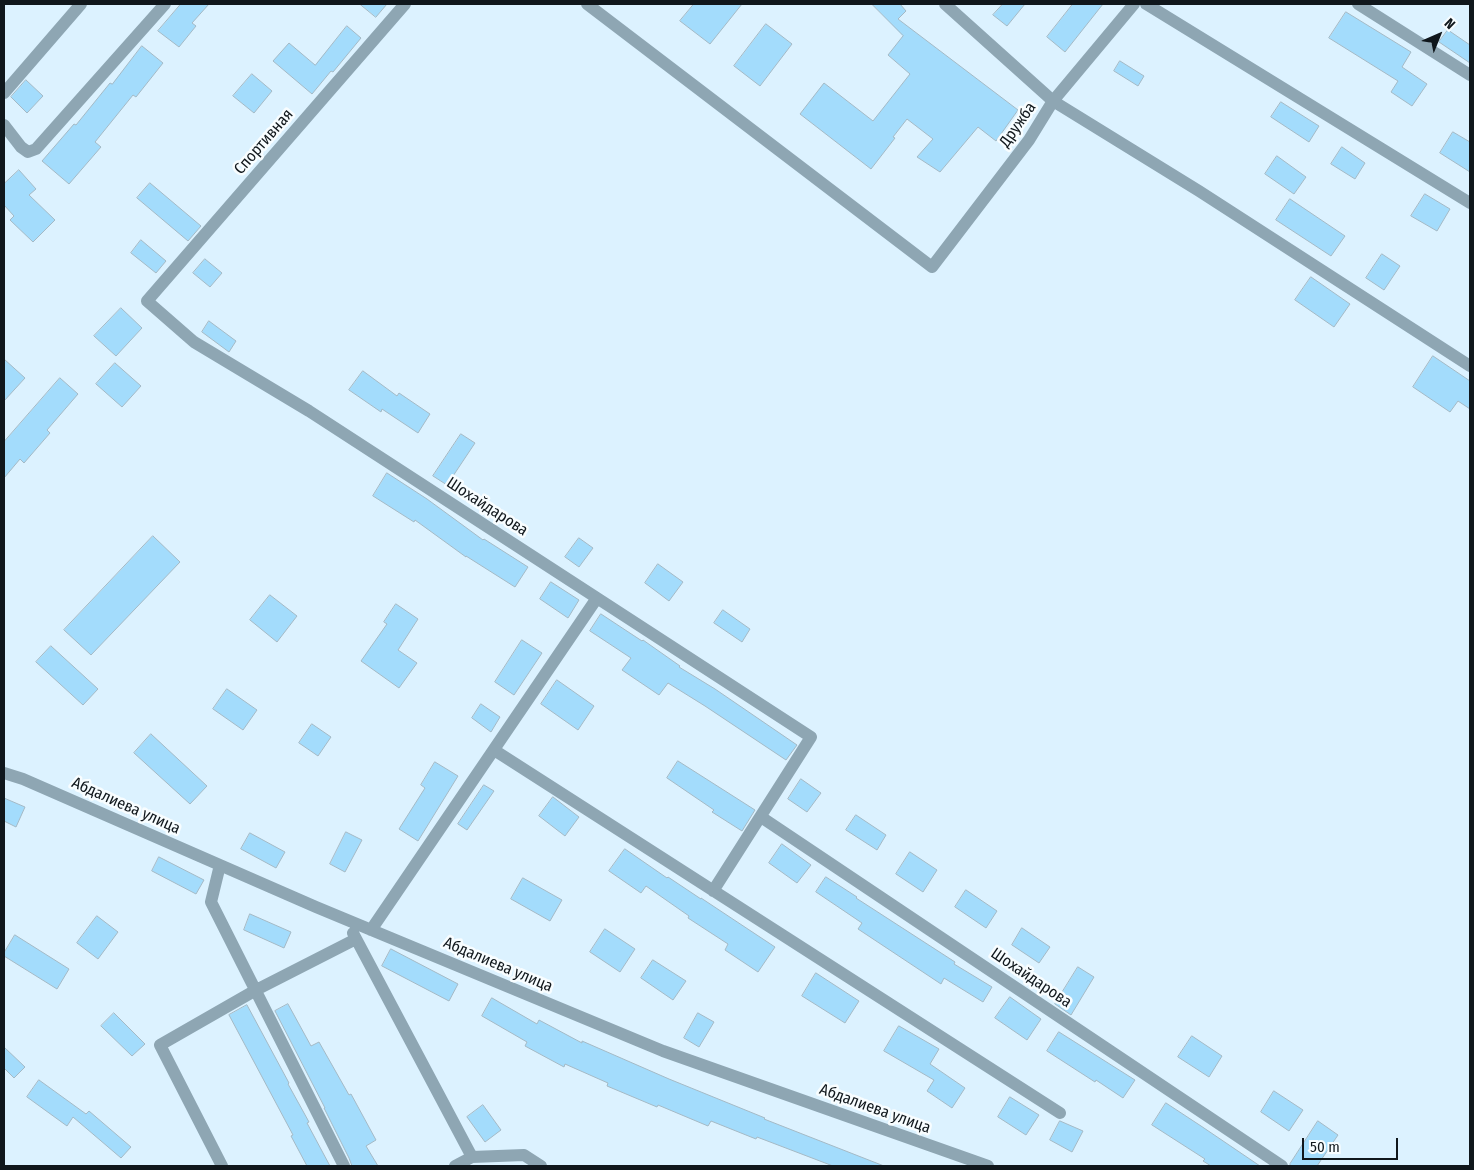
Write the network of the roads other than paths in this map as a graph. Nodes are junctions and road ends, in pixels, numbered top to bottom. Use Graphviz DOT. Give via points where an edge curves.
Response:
graph roads {
  1 [pos="81,4"];
  2 [pos="164,4"];
  3 [pos="405,4"];
  4 [pos="587,4"];
  5 [pos="945,4"];
  6 [pos="1134,4"];
  7 [pos="1146,4"];
  8 [pos="1358,4"];
  9 [pos="1470,75"];
  10 [pos="4,93"];
  11 [pos="1054,101"];
  12 [pos="4,125"];
  13 [pos="1470,203"];
  14 [pos="147,301"];
  15 [pos="1470,366"];
  16 [pos="597,598"];
  17 [pos="494,750"];
  18 [pos="4,774"];
  19 [pos="761,816"];
  20 [pos="220,865"];
  21 [pos="714,891"];
  22 [pos="346,920"];
  23 [pos="371,930"];
  24 [pos="356,939"];
  25 [pos="256,990"];
  26 [pos="1060,1113"];
  27 [pos="472,1157"];
  28 [pos="222,1166"];
  29 [pos="344,1166"];
  30 [pos="455,1166"];
  31 [pos="541,1166"];
  32 [pos="988,1166"];
  33 [pos="1282,1166"];
  1 -- 10 [label="street"];
  2 -- 12 [label="street" via="36,149 28,152 21,147"];
  3 -- 14 [label="street, Спортивная"];
  4 -- 11 [label="street, Дружба" via="932,267 1029,140"];
  5 -- 11 [label="street"];
  6 -- 11 [label="street, Дружба"];
  7 -- 13 [label="street"];
  8 -- 9 [label="street"];
  11 -- 15 [label="street"];
  14 -- 16 [label="street, Шохайдарова" via="194,342 309,411"];
  16 -- 17 [label="street"];
  16 -- 19 [label="street, Шохайдарова" via="811,737"];
  17 -- 21 [label="street"];
  17 -- 23 [label="street"];
  18 -- 20 [label="street, Абдалиева улица" via="23,779"];
  19 -- 21 [label="street"];
  19 -- 33 [label="street, Шохайдарова"];
  20 -- 22 [label="street, Абдалиева улица"];
  20 -- 25 [label="street" via="211,902"];
  21 -- 26 [label="street"];
  22 -- 23 [label="street, Абдалиева улица"];
  22 -- 24 [label="street"];
  23 -- 32 [label="street, Абдалиева улица" via="663,1051"];
  24 -- 25 [label="street"];
  24 -- 27 [label="street"];
  25 -- 28 [label="street" via="160,1045"];
  25 -- 29 [label="street"];
  27 -- 30 [label="street"];
  27 -- 31 [label="street" via="524,1155"];
}
